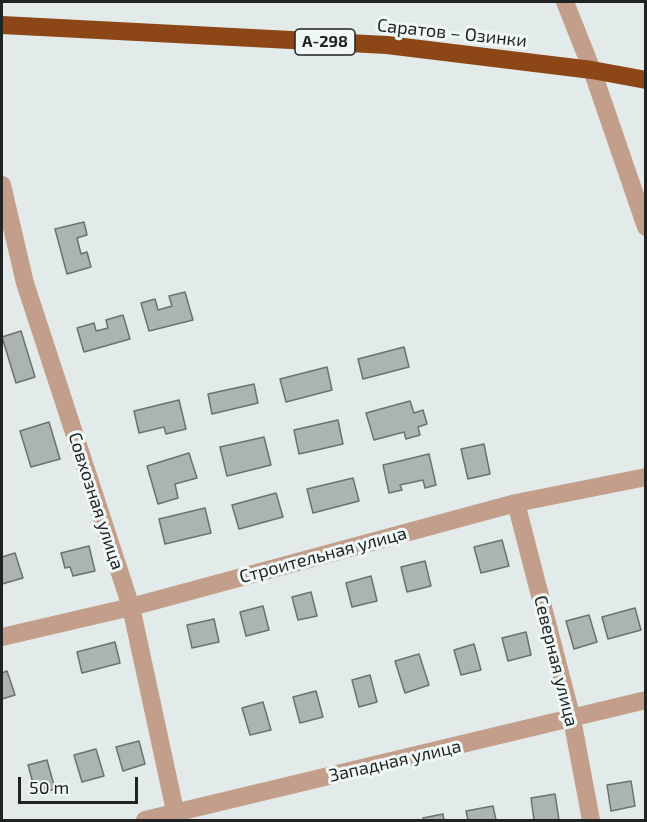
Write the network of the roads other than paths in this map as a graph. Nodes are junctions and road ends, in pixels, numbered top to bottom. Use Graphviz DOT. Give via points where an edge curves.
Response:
graph roads {
  1 [pos="565,2"];
  2 [pos="2,25"];
  3 [pos="592,70"];
  4 [pos="645,80"];
  5 [pos="2,185"];
  6 [pos="645,227"];
  7 [pos="645,477"];
  8 [pos="516,503"];
  9 [pos="131,607"];
  10 [pos="2,637"];
  11 [pos="645,700"];
  12 [pos="572,719"];
  13 [pos="176,817"];
  14 [pos="145,820"];
  15 [pos="591,820"];
  1 -- 3 [label="street"];
  2 -- 3 [label="highway, Саратов – Озинки / А-298" via="387,45"];
  3 -- 4 [label="highway, Саратов – Озинки / А-298"];
  3 -- 6 [label="street"];
  5 -- 9 [label="street, Совхозная улица" via="25,283"];
  7 -- 8 [label="street, Строительная улица"];
  8 -- 9 [label="street, Строительная улица"];
  8 -- 12 [label="street, Северная улица"];
  9 -- 10 [label="street, Строительная улица"];
  9 -- 13 [label="street, Совхозная улица"];
  11 -- 12 [label="street, Западная улица"];
  12 -- 13 [label="street, Западная улица"];
  12 -- 15 [label="street, Северная улица"];
  13 -- 14 [label="street, Западная улица"];
}
